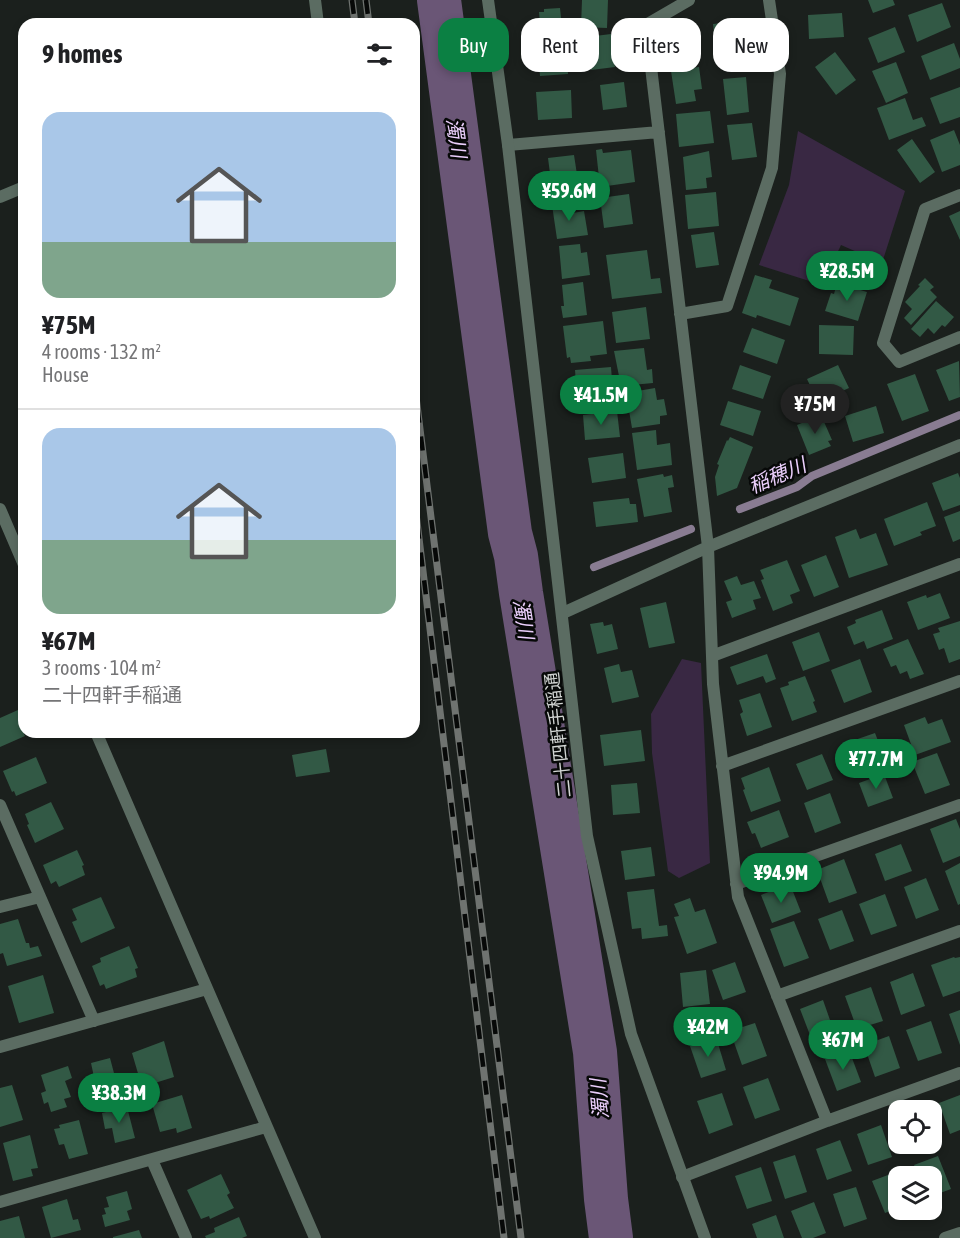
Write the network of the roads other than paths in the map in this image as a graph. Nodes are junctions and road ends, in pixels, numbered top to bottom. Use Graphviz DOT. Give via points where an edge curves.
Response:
graph roads {
  1 [pos="315,0"];
  2 [pos="488,0"];
  3 [pos="689,0"];
  4 [pos="769,0"];
  5 [pos="317,18"];
  6 [pos="659,132"];
  7 [pos="508,145"];
  8 [pos="18,190"];
  9 [pos="960,195"];
  10 [pos="0,197"];
  11 [pos="680,314"];
  12 [pos="960,338"];
  13 [pos="960,445"];
  14 [pos="0,509"];
  15 [pos="708,548"];
  16 [pos="18,551"];
  17 [pos="960,564"];
  18 [pos="563,613"];
  19 [pos="712,656"];
  20 [pos="960,681"];
  21 [pos="99,738"];
  22 [pos="722,766"];
  23 [pos="0,805"];
  24 [pos="960,805"];
  25 [pos="736,884"];
  26 [pos="40,897"];
  27 [pos="0,907"];
  28 [pos="960,931"];
  29 [pos="207,989"];
  30 [pos="777,996"];
  31 [pos="94,1021"];
  32 [pos="0,1047"];
  33 [pos="960,1073"];
  34 [pos="827,1121"];
  35 [pos="266,1127"];
  36 [pos="152,1160"];
  37 [pos="682,1178"];
  38 [pos="0,1202"];
  39 [pos="960,1233"];
  40 [pos="186,1238"];
  41 [pos="315,1238"];
  42 [pos="705,1238"];
  43 [pos="945,1238"];
  1 -- 5 [label="street"];
  2 -- 7 [label="street, 二十四軒手稲通"];
  3 -- 6 [label="street" via="646,25"];
  4 -- 11 [label="street" via="780,74 772,168 727,306"];
  6 -- 7 [label="street"];
  6 -- 11 [label="street"];
  7 -- 18 [label="street, 二十四軒手稲通"];
  8 -- 10 [label="street"];
  9 -- 12 [label="street" via="925,209 883,343 899,362"];
  11 -- 15 [label="street"];
  13 -- 15 [label="street"];
  14 -- 16 [label="street"];
  15 -- 18 [label="street"];
  15 -- 19 [label="street"];
  17 -- 19 [label="street"];
  18 -- 37 [label="street, 二十四軒手稲通" via="586,836 631,1034"];
  19 -- 22 [label="street"];
  20 -- 22 [label="street"];
  21 -- 29 [label="street"];
  22 -- 25 [label="street"];
  23 -- 26 [label="street"];
  24 -- 25 [label="street"];
  25 -- 30 [label="street"];
  26 -- 27 [label="street"];
  26 -- 31 [label="street"];
  28 -- 30 [label="street"];
  29 -- 31 [label="street"];
  29 -- 35 [label="street"];
  30 -- 34 [label="street"];
  31 -- 32 [label="street"];
  33 -- 34 [label="street"];
  34 -- 37 [label="street"];
  35 -- 36 [label="street"];
  35 -- 41 [label="street"];
  36 -- 38 [label="street"];
  36 -- 40 [label="street"];
  37 -- 42 [label="street, 二十四軒手稲通"];
  39 -- 43 [label="street"];
}
